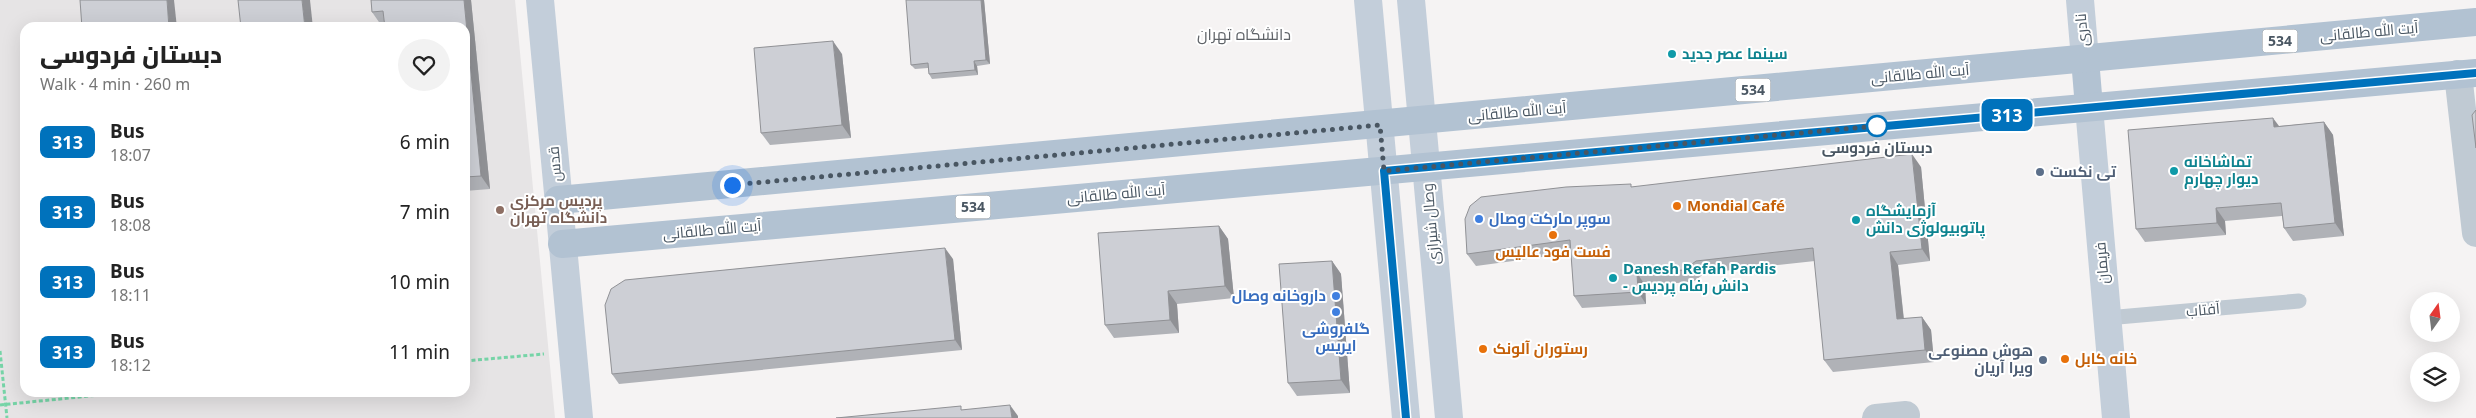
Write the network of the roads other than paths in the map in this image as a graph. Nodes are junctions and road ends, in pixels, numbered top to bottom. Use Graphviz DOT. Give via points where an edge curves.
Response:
graph roads {
  1 [pos="540,0"];
  2 [pos="1368,0"];
  3 [pos="1411,0"];
  4 [pos="2080,0"];
  5 [pos="2476,22"];
  6 [pos="2084,59"];
  7 [pos="2467,74"];
  8 [pos="2089,107"];
  9 [pos="1421,121"];
  10 [pos="1380,125"];
  11 [pos="1426,167"];
  12 [pos="1384,171"];
  13 [pos="558,200"];
  14 [pos="2476,233"];
  15 [pos="562,244"];
  16 [pos="2299,301"];
  17 [pos="2107,318"];
  18 [pos="1906,415"];
  19 [pos="579,418"];
  20 [pos="1406,418"];
  21 [pos="1449,418"];
  22 [pos="1876,418"];
  23 [pos="2116,418"];
  1 -- 13 [label="main road, قدس"];
  2 -- 10 [label="main road"];
  3 -- 9 [label="main road, وصال شیرازی"];
  4 -- 6 [label="main road, نادری"];
  5 -- 6 [label="main road, آیت الله طالقانی / 534"];
  6 -- 8 [label="main road"];
  6 -- 9 [label="main road, آیت الله طالقانی / 534"];
  7 -- 8 [label="main road, آیت الله طالقانی / 534"];
  7 -- 14 [label="street"];
  8 -- 11 [label="main road, آیت الله طالقانی / 534"];
  8 -- 17 [label="main road, فریمان"];
  9 -- 10 [label="main road, آیت الله طالقانی / 534"];
  9 -- 11 [label="main road, وصال شیرازی"];
  10 -- 12 [label="main road"];
  10 -- 13 [label="main road, آیت الله طالقانی / 534"];
  11 -- 12 [label="main road, آیت الله طالقانی / 534"];
  11 -- 21 [label="main road, وصال شیرازی"];
  12 -- 15 [label="main road, آیت الله طالقانی / 534"];
  12 -- 20 [label="main road"];
  13 -- 15 [label="main road, قدس"];
  15 -- 19 [label="main road, قدس"];
  16 -- 17 [label="lane, آفتاب"];
  17 -- 23 [label="main road, فریمان"];
  18 -- 22 [label="street"];
}
